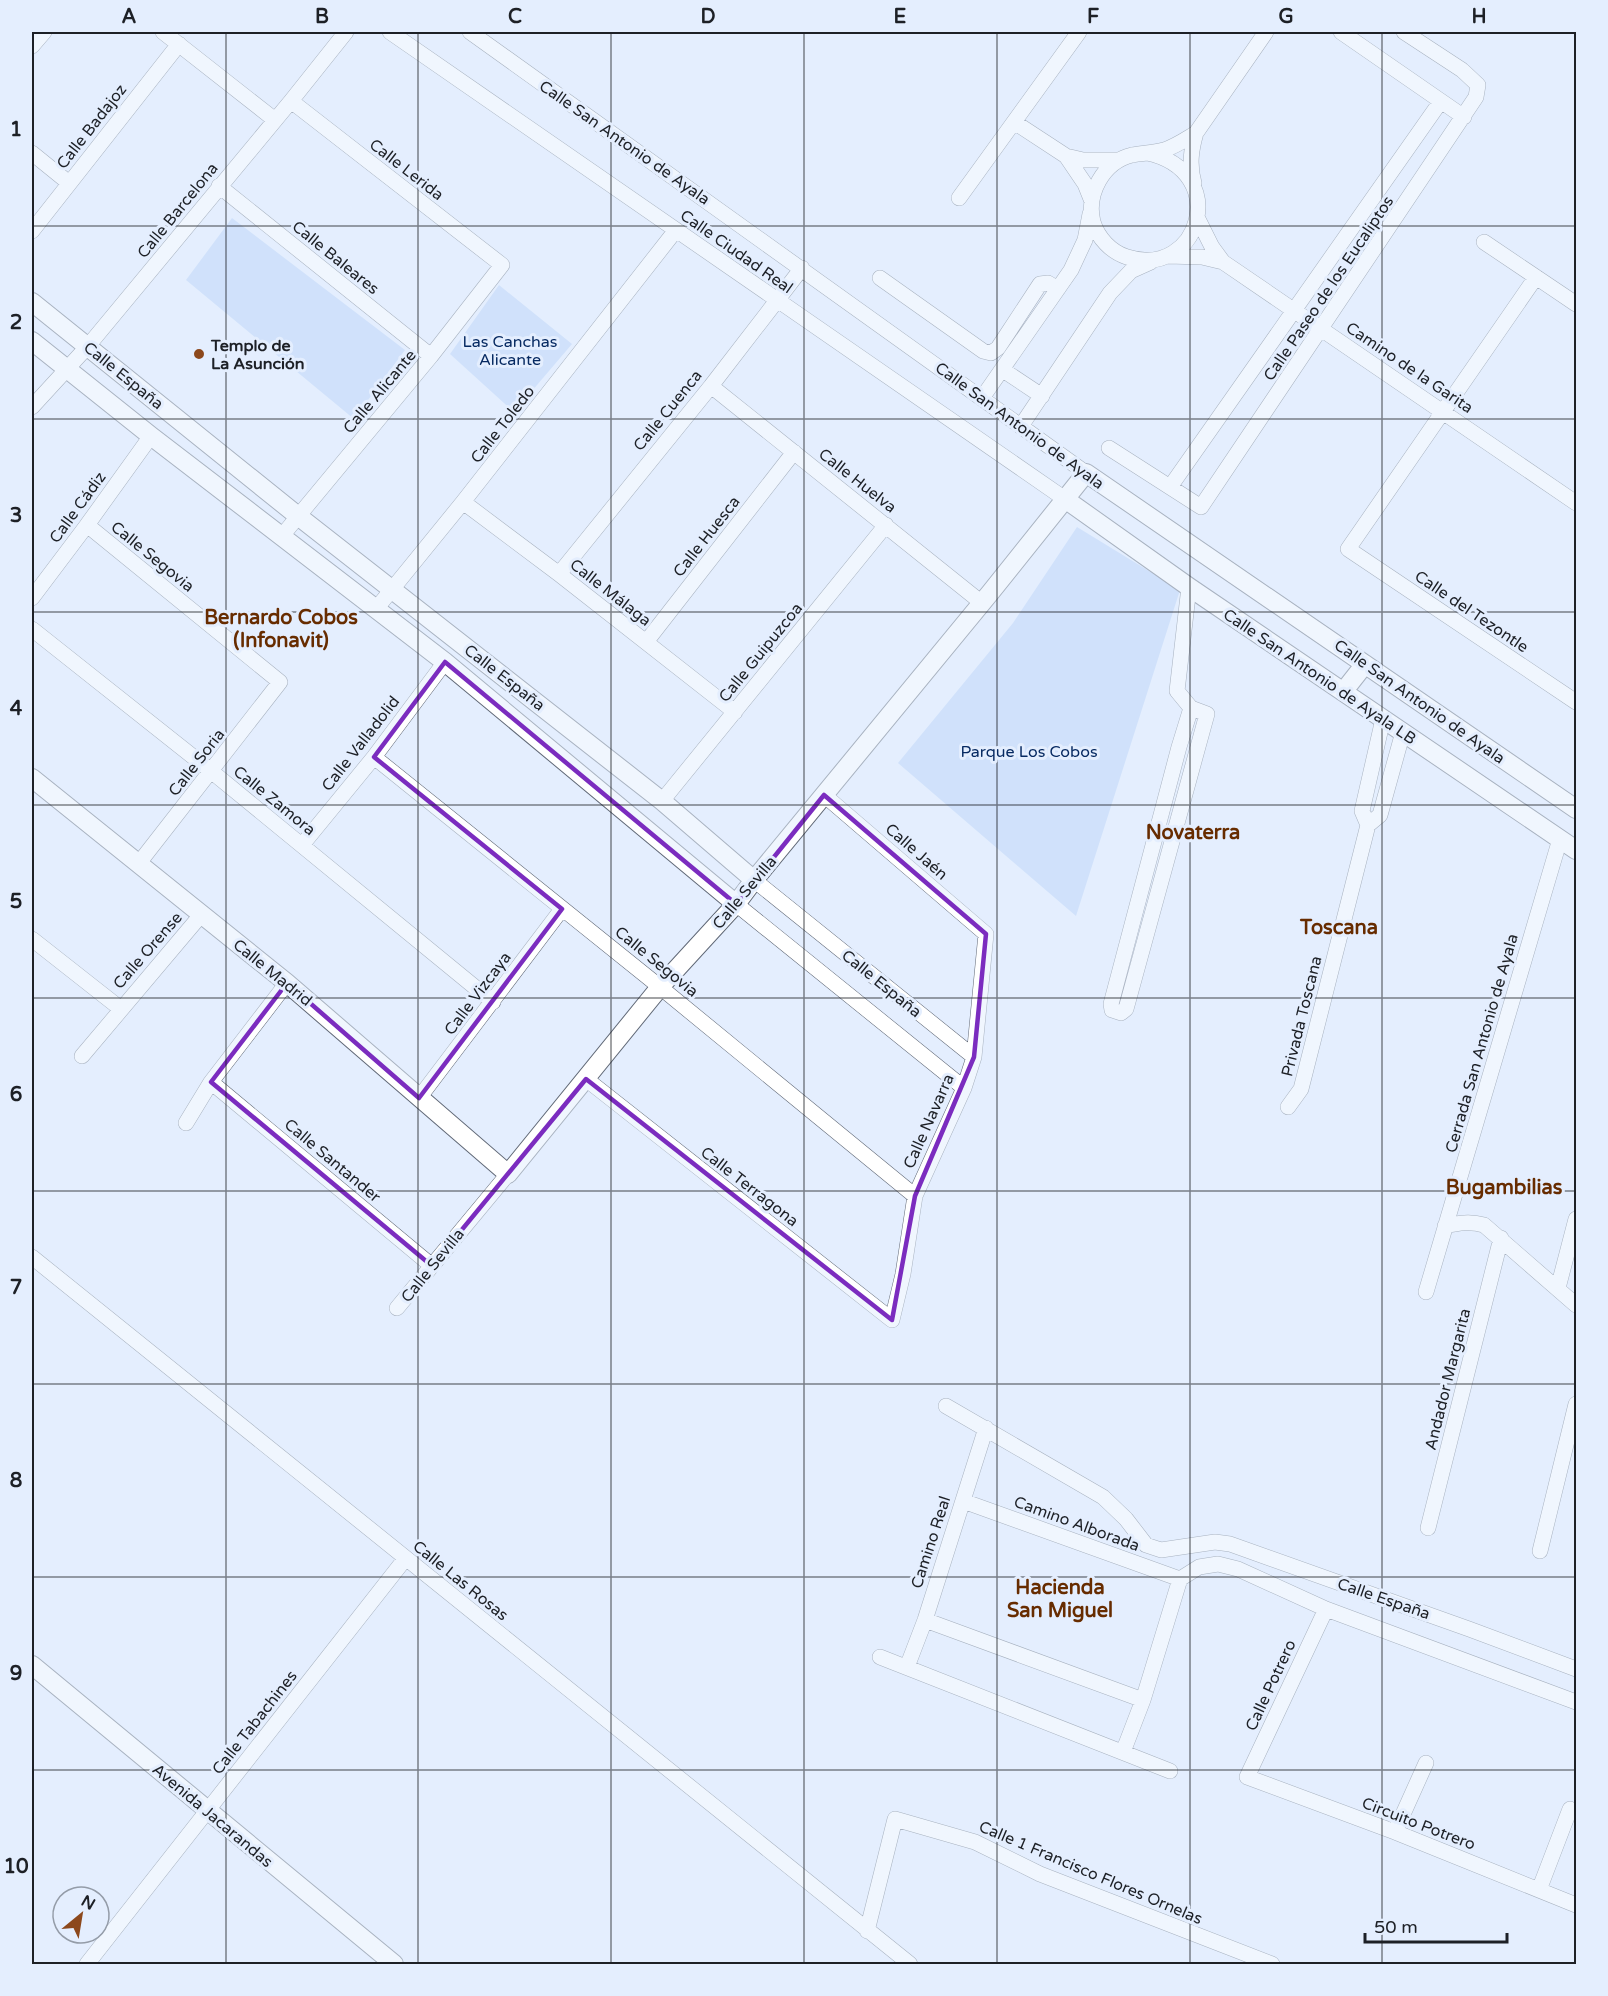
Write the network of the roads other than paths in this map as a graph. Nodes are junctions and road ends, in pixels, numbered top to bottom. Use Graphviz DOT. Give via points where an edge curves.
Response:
graph roads {
  1 [pos="44,32"];
  2 [pos="163,32"];
  3 [pos="346,32"];
  4 [pos="390,32"];
  5 [pos="470,32"];
  6 [pos="1078,32"];
  7 [pos="1266,32"];
  8 [pos="1341,32"];
  9 [pos="1404,32"];
  10 [pos="179,44"];
  11 [pos="32,46"];
  12 [pos="291,101"];
  13 [pos="1441,101"];
  14 [pos="1464,117"];
  15 [pos="275,120"];
  16 [pos="1014,122"];
  17 [pos="1197,133"];
  18 [pos="32,153"];
  19 [pos="1147,153"];
  20 [pos="1066,156"];
  21 [pos="1118,160"];
  22 [pos="69,183"];
  23 [pos="219,186"];
  24 [pos="1194,187"];
  25 [pos="959,198"];
  26 [pos="1091,205"];
  27 [pos="1197,217"];
  28 [pos="676,230"];
  29 [pos="32,231"];
  30 [pos="1484,242"];
  31 [pos="1162,258"];
  32 [pos="1223,262"];
  33 [pos="501,265"];
  34 [pos="802,268"];
  35 [pos="1536,277"];
  36 [pos="880,278"];
  37 [pos="1058,289"];
  38 [pos="776,301"];
  39 [pos="32,302"];
  40 [pos="1576,304"];
  41 [pos="1294,310"];
  42 [pos="1322,329"];
  43 [pos="32,341"];
  44 [pos="88,346"];
  45 [pos="431,356"];
  46 [pos="66,368"];
  47 [pos="1003,370"];
  48 [pos="711,386"];
  49 [pos="1042,396"];
  50 [pos="982,398"];
  51 [pos="32,407"];
  52 [pos="1443,412"];
  53 [pos="1021,426"];
  54 [pos="151,436"];
  55 [pos="1109,448"];
  56 [pos="794,452"];
  57 [pos="1086,473"];
  58 [pos="1170,487"];
  59 [pos="1065,500"];
  60 [pos="463,502"];
  61 [pos="1576,503"];
  62 [pos="298,516"];
  63 [pos="87,525"];
  64 [pos="886,525"];
  65 [pos="281,537"];
  66 [pos="559,574"];
  67 [pos="1189,587"];
  68 [pos="393,588"];
  69 [pos="32,598"];
  70 [pos="982,603"];
  71 [pos="376,609"];
  72 [pos="32,629"];
  73 [pos="646,642"];
  74 [pos="445,662"];
  75 [pos="1365,663"];
  76 [pos="280,682"];
  77 [pos="1343,692"];
  78 [pos="1576,702"];
  79 [pos="1191,708"];
  80 [pos="735,712"];
  81 [pos="1383,719"];
  82 [pos="1403,732"];
  83 [pos="374,757"];
  84 [pos="211,771"];
  85 [pos="32,778"];
  86 [pos="824,795"];
  87 [pos="1165,800"];
  88 [pos="662,801"];
  89 [pos="1182,806"];
  90 [pos="1576,809"];
  91 [pos="1368,825"];
  92 [pos="1560,839"];
  93 [pos="302,845"];
  94 [pos="1576,850"];
  95 [pos="139,863"];
  96 [pos="754,880"];
  97 [pos="1142,885"];
  98 [pos="1159,889"];
  99 [pos="736,904"];
  100 [pos="562,909"];
  101 [pos="201,915"];
  102 [pos="986,934"];
  103 [pos="32,939"];
  104 [pos="287,983"];
  105 [pos="660,987"];
  106 [pos="493,1002"];
  107 [pos="121,1009"];
  108 [pos="82,1056"];
  109 [pos="974,1057"];
  110 [pos="586,1079"];
  111 [pos="211,1082"];
  112 [pos="964,1088"];
  113 [pos="419,1098"];
  114 [pos="1288,1107"];
  115 [pos="186,1123"];
  116 [pos="508,1174"];
  117 [pos="915,1196"];
  118 [pos="1576,1219"];
  119 [pos="1445,1226"];
  120 [pos="1502,1238"];
  121 [pos="32,1257"];
  122 [pos="432,1266"];
  123 [pos="1558,1288"];
  124 [pos="1426,1292"];
  125 [pos="1576,1305"];
  126 [pos="397,1308"];
  127 [pos="892,1320"];
  128 [pos="1576,1404"];
  129 [pos="946,1406"];
  130 [pos="986,1428"];
  131 [pos="963,1500"];
  132 [pos="1428,1528"];
  133 [pos="1146,1545"];
  134 [pos="1539,1551"];
  135 [pos="405,1558"];
  136 [pos="1139,1564"];
  137 [pos="1180,1579"];
  138 [pos="1326,1609"];
  139 [pos="925,1620"];
  140 [pos="880,1657"];
  141 [pos="32,1665"];
  142 [pos="907,1667"];
  143 [pos="1576,1669"];
  144 [pos="1143,1700"];
  145 [pos="1576,1702"];
  146 [pos="1123,1752"];
  147 [pos="1426,1763"];
  148 [pos="1170,1771"];
  149 [pos="1247,1777"];
  150 [pos="1570,1809"];
  151 [pos="208,1810"];
  152 [pos="1395,1832"];
  153 [pos="1539,1890"];
  154 [pos="1576,1905"];
  155 [pos="867,1931"];
  156 [pos="1238,1959"];
  157 [pos="87,1965"];
  158 [pos="394,1965"];
  159 [pos="910,1965"];
  160 [pos="1272,1965"];
  1 -- 11 [label="street"];
  2 -- 10 [label="street"];
  3 -- 12 [label="street, Calle Barcelona"];
  4 -- 28 [label="street, Calle Ciudad Real"];
  5 -- 34 [label="street, Calle San Antonio de Ayala"];
  6 -- 16 [label="street"];
  7 -- 17 [label="street"];
  8 -- 13 [label="street"];
  9 -- 14 [label="street, Calle Paseo de los Eucaliptos" via="1478,85"];
  10 -- 15 [label="street"];
  10 -- 22 [label="street, Calle Badajoz"];
  12 -- 15 [label="street, Calle Barcelona"];
  12 -- 33 [label="street, Calle Lerida"];
  13 -- 14 [label="street"];
  13 -- 41 [label="street, Calle Paseo de los Eucaliptos"];
  14 -- 42 [label="street, Calle Paseo de los Eucaliptos"];
  15 -- 23 [label="street, Calle Barcelona"];
  16 -- 20 [label="street"];
  16 -- 25 [label="street"];
  17 -- 19 [label="street" via="1165,150"];
  17 -- 24 [label="street" via="1191,150"];
  18 -- 22 [label="street"];
  19 -- 21 [label="street"];
  19 -- 24 [label="street" via="1176,164"];
  20 -- 21 [label="street"];
  20 -- 26 [label="street" via="1085,184"];
  21 -- 26 [label="street" via="1100,176"];
  22 -- 29 [label="street, Calle Badajoz"];
  23 -- 44 [label="street, Calle Barcelona"];
  23 -- 45 [label="street, Calle Baleares"];
  24 -- 27 [label="street"];
  26 -- 31 [label="street" via="1095,229 1105,244 1138,261"];
  26 -- 37 [label="street" via="1085,240"];
  27 -- 31 [label="street" via="1182,246"];
  27 -- 32 [label="street, Camino de la Garita"];
  28 -- 38 [label="street, Calle Ciudad Real"];
  28 -- 60 [label="street, Calle Toledo"];
  30 -- 35 [label="street"];
  31 -- 32 [label="street, Camino de la Garita" via="1202,257"];
  31 -- 49 [label="street" via="1131,271 1110,293"];
  32 -- 41 [label="street, Camino de la Garita"];
  33 -- 45 [label="street, Calle Alicante"];
  34 -- 38 [label="street, Calle Cuenca"];
  34 -- 50 [label="street, Calle San Antonio de Ayala"];
  35 -- 40 [label="street"];
  35 -- 52 [label="street"];
  36 -- 37 [label="street" via="991,353 1040,284 1048,283"];
  37 -- 47 [label="street"];
  38 -- 48 [label="street, Calle Cuenca"];
  38 -- 59 [label="street, Calle Ciudad Real"];
  39 -- 44 [label="street, Calle España"];
  41 -- 42 [label="street, Camino de la Garita"];
  41 -- 58 [label="street, Calle Paseo de los Eucaliptos"];
  42 -- 52 [label="street, Camino de la Garita"];
  42 -- 58 [label="street, Calle Paseo de los Eucaliptos" via="1201,507"];
  43 -- 46 [label="street, Calle España"];
  44 -- 46 [label="street, Calle Barcelona"];
  44 -- 62 [label="street, Calle España"];
  45 -- 62 [label="street, Calle Alicante"];
  46 -- 51 [label="street, Calle Barcelona"];
  46 -- 54 [label="street, Calle España"];
  47 -- 49 [label="street"];
  47 -- 50 [label="street"];
  48 -- 56 [label="street, Calle Huelva"];
  48 -- 66 [label="street, Calle Cuenca"];
  49 -- 53 [label="street"];
  50 -- 53 [label="street, Calle San Antonio de Ayala"];
  52 -- 61 [label="street, Camino de la Garita"];
  52 -- 78 [label="street, Calle del Tezontle" via="1348,549"];
  53 -- 57 [label="street, Calle San Antonio de Ayala"];
  54 -- 63 [label="street, Calle Cádiz"];
  54 -- 65 [label="street, Calle España"];
  55 -- 58 [label="street"];
  56 -- 64 [label="street, Calle Huelva"];
  56 -- 73 [label="street, Calle Huesca"];
  57 -- 59 [label="street, Calle Sevilla"];
  57 -- 75 [label="street, Calle San Antonio de Ayala"];
  59 -- 67 [label="street, Calle San Antonio de Ayala LB"];
  59 -- 70 [label="street, Calle Sevilla"];
  60 -- 66 [label="street, Calle Málaga"];
  60 -- 68 [label="street, Calle Toledo"];
  62 -- 65 [label="street, Calle Alicante"];
  62 -- 68 [label="street, Calle España"];
  63 -- 69 [label="street, Calle Cádiz"];
  63 -- 76 [label="street, Calle Segovia"];
  64 -- 70 [label="street, Calle Huelva"];
  64 -- 80 [label="street, Calle Guipuzcoa"];
  65 -- 71 [label="street, Calle España"];
  66 -- 73 [label="street, Calle Málaga"];
  67 -- 77 [label="street, Calle San Antonio de Ayala LB"];
  67 -- 79 [label="street" via="1177,691"];
  68 -- 71 [label="street, Calle Toledo"];
  68 -- 88 [label="street, Calle España"];
  70 -- 86 [label="street, Calle Sevilla"];
  71 -- 74 [label="street, Calle España"];
  72 -- 84 [label="street, Calle Zamora"];
  73 -- 80 [label="street, Calle Málaga"];
  74 -- 83 [label="street, Calle Valladolid"];
  74 -- 99 [label="street, Calle España"];
  75 -- 77 [label="street"];
  75 -- 90 [label="street, Calle San Antonio de Ayala"];
  76 -- 84 [label="street, Calle Soria"];
  77 -- 81 [label="street, Calle San Antonio de Ayala LB"];
  79 -- 87 [label="street"];
  79 -- 89 [label="street" via="1207,714"];
  80 -- 88 [label="street, Calle Guipuzcoa"];
  81 -- 82 [label="street, Calle San Antonio de Ayala LB"];
  81 -- 91 [label="street, Privada Toscana" via="1362,811"];
  82 -- 91 [label="street, Privada Toscana" via="1380,816"];
  82 -- 92 [label="street, Calle San Antonio de Ayala LB"];
  83 -- 93 [label="street, Calle Valladolid"];
  83 -- 100 [label="street, Calle Segovia"];
  84 -- 93 [label="street, Calle Zamora"];
  84 -- 95 [label="street, Calle Soria"];
  85 -- 95 [label="street, Calle Madrid"];
  86 -- 96 [label="street, Calle Sevilla"];
  86 -- 102 [label="street, Calle Jaén"];
  87 -- 89 [label="street"];
  87 -- 97 [label="street"];
  88 -- 96 [label="street, Calle España"];
  89 -- 98 [label="street"];
  91 -- 114 [label="street, Privada Toscana" via="1301,1089"];
  92 -- 94 [label="street, Calle San Antonio de Ayala LB"];
  92 -- 119 [label="street, Cerrada San Antonio de Ayala"];
  93 -- 106 [label="street, Calle Zamora"];
  95 -- 101 [label="street, Calle Madrid"];
  96 -- 99 [label="street, Calle Sevilla"];
  96 -- 109 [label="street, Calle España"];
  97 -- 98 [label="street"];
  97 -- 98 [label="street" via="1111,1004 1116,1013 1126,1009"];
  99 -- 105 [label="street, Calle Sevilla"];
  99 -- 112 [label="street, Calle España"];
  100 -- 105 [label="street, Calle Segovia"];
  100 -- 106 [label="street, Calle Vizcaya"];
  101 -- 104 [label="street, Calle Madrid"];
  101 -- 107 [label="street, Calle Orense"];
  102 -- 109 [label="street, Calle Navarra"];
  103 -- 107 [label="street"];
  104 -- 111 [label="street"];
  104 -- 113 [label="street, Calle Madrid"];
  105 -- 110 [label="street, Calle Sevilla"];
  105 -- 117 [label="street, Calle Segovia"];
  106 -- 113 [label="street, Calle Vizcaya"];
  107 -- 108 [label="street, Calle Orense"];
  109 -- 112 [label="street, Calle Navarra"];
  110 -- 116 [label="street, Calle Sevilla"];
  110 -- 127 [label="street, Calle Terragona"];
  111 -- 115 [label="street"];
  111 -- 122 [label="street, Calle Santander"];
  112 -- 117 [label="street, Calle Navarra"];
  113 -- 116 [label="street, Calle Madrid"];
  116 -- 122 [label="street, Calle Sevilla"];
  117 -- 127 [label="street, Calle Navarra"];
  118 -- 123 [label="street"];
  119 -- 120 [label="street" via="1474,1222"];
  119 -- 124 [label="street, Cerrada San Antonio de Ayala"];
  120 -- 123 [label="street"];
  120 -- 132 [label="street, Andador Margarita"];
  121 -- 135 [label="street, Calle Las Rosas"];
  122 -- 126 [label="street, Calle Sevilla"];
  123 -- 125 [label="street"];
  128 -- 134 [label="street"];
  129 -- 130 [label="street"];
  130 -- 131 [label="street, Camino Real"];
  130 -- 133 [label="street" via="1103,1497"];
  131 -- 136 [label="street, Camino Alborada"];
  131 -- 139 [label="street, Camino Real"];
  133 -- 136 [label="street"];
  133 -- 143 [label="street, Calle España" via="1161,1550 1215,1542 1230,1544"];
  135 -- 151 [label="street, Calle Tabachines"];
  135 -- 155 [label="street, Calle Las Rosas"];
  136 -- 137 [label="street, Camino Alborada"];
  137 -- 138 [label="street, Calle España" via="1200,1567 1218,1564 1238,1569"];
  137 -- 144 [label="street"];
  138 -- 145 [label="street, Calle España"];
  138 -- 149 [label="street, Calle Potrero"];
  139 -- 142 [label="street, Camino Real"];
  139 -- 144 [label="street"];
  140 -- 142 [label="street"];
  141 -- 151 [label="street, Avenida Jacarandas"];
  142 -- 146 [label="street"];
  144 -- 146 [label="street"];
  146 -- 148 [label="street"];
  147 -- 152 [label="street"];
  149 -- 152 [label="street, Circuito Potrero"];
  150 -- 153 [label="street"];
  151 -- 157 [label="street, Calle Tabachines"];
  151 -- 158 [label="street, Avenida Jacarandas"];
  152 -- 153 [label="street, Circuito Potrero"];
  153 -- 154 [label="street, Circuito Potrero"];
  155 -- 156 [label="street, Calle 1 Francisco Flores Ornelas" via="895,1819 975,1842"];
  155 -- 159 [label="street, Calle Las Rosas"];
  156 -- 160 [label="street, Calle 1 Francisco Flores Ornelas"];
}
